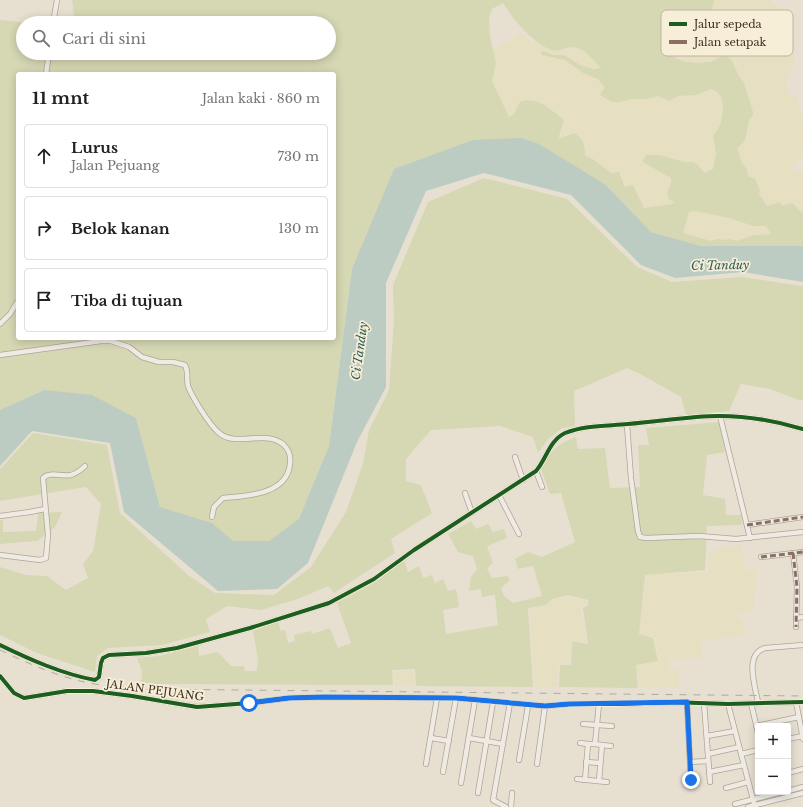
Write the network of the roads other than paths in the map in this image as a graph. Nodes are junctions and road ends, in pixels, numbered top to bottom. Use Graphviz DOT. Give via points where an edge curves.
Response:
graph roads {
  1 [pos="57,0"];
  2 [pos="54,16"];
  3 [pos="48,60"];
  4 [pos="46,72"];
  5 [pos="16,303"];
  6 [pos="0,324"];
  7 [pos="0,355"];
  8 [pos="720,416"];
  9 [pos="627,425"];
  10 [pos="803,429"];
  11 [pos="515,457"];
  12 [pos="85,466"];
  13 [pos="536,471"];
  14 [pos="523,480"];
  15 [pos="542,487"];
  16 [pos="465,493"];
  17 [pos="499,495"];
  18 [pos="45,509"];
  19 [pos="472,513"];
  20 [pos="0,516"];
  21 [pos="212,517"];
  22 [pos="803,517"];
  23 [pos="747,525"];
  24 [pos="803,532"];
  25 [pos="519,534"];
  26 [pos="750,538"];
  27 [pos="803,552"];
  28 [pos="793,553"];
  29 [pos="0,555"];
  30 [pos="761,557"];
  31 [pos="803,617"];
  32 [pos="796,618"];
  33 [pos="796,627"];
  34 [pos="0,644"];
  35 [pos="803,645"];
  36 [pos="0,676"];
  37 [pos="438,698"];
  38 [pos="456,698"];
  39 [pos="475,700"];
  40 [pos="493,702"];
  41 [pos="687,702"];
  42 [pos="758,702"];
  43 [pos="796,702"];
  44 [pos="803,702"];
  45 [pos="510,703"];
  46 [pos="704,703"];
  47 [pos="751,703"];
  48 [pos="599,704"];
  49 [pos="728,704"];
  50 [pos="528,706"];
  51 [pos="545,706"];
  52 [pos="799,717"];
  53 [pos="755,723"];
  54 [pos="770,723"];
  55 [pos="583,724"];
  56 [pos="597,725"];
  57 [pos="612,726"];
  58 [pos="735,731"];
  59 [pos="707,736"];
  60 [pos="803,737"];
  61 [pos="431,738"];
  62 [pos="469,738"];
  63 [pos="791,739"];
  64 [pos="449,741"];
  65 [pos="486,741"];
  66 [pos="580,743"];
  67 [pos="503,744"];
  68 [pos="588,744"];
  69 [pos="596,744"];
  70 [pos="602,745"];
  71 [pos="611,746"];
  72 [pos="739,747"];
  73 [pos="755,751"];
  74 [pos="708,754"];
  75 [pos="741,754"];
  76 [pos="519,760"];
  77 [pos="708,761"];
  78 [pos="586,762"];
  79 [pos="690,762"];
  80 [pos="600,763"];
  81 [pos="426,764"];
  82 [pos="537,764"];
  83 [pos="744,765"];
  84 [pos="803,769"];
  85 [pos="443,772"];
  86 [pos="709,772"];
  87 [pos="791,772"];
  88 [pos="577,779"];
  89 [pos="585,780"];
  90 [pos="598,781"];
  91 [pos="461,782"];
  92 [pos="607,782"];
  93 [pos="710,782"];
  94 [pos="748,782"];
  95 [pos="691,785"];
  96 [pos="803,787"];
  97 [pos="726,788"];
  98 [pos="791,789"];
  99 [pos="478,792"];
  100 [pos="512,793"];
  101 [pos="803,793"];
  102 [pos="767,795"];
  103 [pos="774,795"];
  104 [pos="753,800"];
  105 [pos="775,800"];
  106 [pos="735,804"];
  107 [pos="755,806"];
  108 [pos="506,807"];
  109 [pos="510,807"];
  110 [pos="748,807"];
  111 [pos="777,807"];
  1 -- 2 [label="street"];
  3 -- 4 [label="street"];
  5 -- 6 [label="street"];
  7 -- 21 [label="street" via="111,341 128,346 142,356 159,362 185,365 192,397 217,432 226,438 257,437 277,440 285,446 291,457 285,478 272,489 223,498 214,508"];
  8 -- 9 [label="street"];
  8 -- 10 [label="street" via="758,419"];
  8 -- 23 [label="street"];
  9 -- 13 [label="street" via="566,433 550,445"];
  9 -- 26 [label="street" via="631,478 640,537"];
  11 -- 14 [label="street"];
  12 -- 18 [label="street" via="70,475 44,477"];
  13 -- 14 [label="street"];
  13 -- 15 [label="street"];
  14 -- 17 [label="street"];
  16 -- 19 [label="street"];
  17 -- 19 [label="street"];
  17 -- 25 [label="street"];
  18 -- 20 [label="street"];
  18 -- 29 [label="street" via="48,535 46,558 40,560"];
  19 -- 34 [label="street" via="374,579 329,603 177,648 109,655 103,658 99,678 95,680 62,671"];
  22 -- 23 [label="street"];
  23 -- 26 [label="street"];
  24 -- 26 [label="street"];
  27 -- 28 [label="street"];
  28 -- 30 [label="street"];
  28 -- 32 [label="street" via="798,587"];
  31 -- 32 [label="street"];
  32 -- 33 [label="street"];
  35 -- 42 [label="street" via="759,649 755,654 752,665"];
  36 -- 37 [label="street, JALAN PEJUANG" via="14,693 24,698 67,691 93,691 197,707 289,698"];
  37 -- 38 [label="street, JALAN PEJUANG"];
  37 -- 61 [label="street"];
  38 -- 39 [label="street, JALAN PEJUANG"];
  38 -- 64 [label="street"];
  39 -- 40 [label="street, JALAN PEJUANG"];
  39 -- 62 [label="street"];
  40 -- 45 [label="street, JALAN PEJUANG"];
  40 -- 65 [label="street"];
  41 -- 46 [label="street, JALAN PEJUANG"];
  41 -- 48 [label="street, JALAN PEJUANG"];
  41 -- 79 [label="street"];
  42 -- 43 [label="street, JALAN PEJUANG"];
  42 -- 47 [label="street, JALAN PEJUANG"];
  43 -- 44 [label="street, JALAN PEJUANG"];
  43 -- 52 [label="street"];
  45 -- 50 [label="street, JALAN PEJUANG"];
  45 -- 67 [label="street"];
  46 -- 49 [label="street, JALAN PEJUANG"];
  46 -- 59 [label="street"];
  47 -- 49 [label="street, JALAN PEJUANG"];
  47 -- 53 [label="street"];
  48 -- 51 [label="street, JALAN PEJUANG"];
  48 -- 56 [label="street"];
  49 -- 58 [label="street"];
  50 -- 51 [label="street, JALAN PEJUANG"];
  50 -- 76 [label="street"];
  51 -- 82 [label="street"];
  52 -- 54 [label="street"];
  52 -- 60 [label="street"];
  55 -- 56 [label="street"];
  56 -- 57 [label="street"];
  56 -- 69 [label="street"];
  58 -- 59 [label="street"];
  58 -- 72 [label="street"];
  59 -- 74 [label="street"];
  60 -- 63 [label="street"];
  61 -- 64 [label="street"];
  61 -- 81 [label="street"];
  62 -- 65 [label="street"];
  62 -- 91 [label="street"];
  64 -- 85 [label="street"];
  65 -- 67 [label="street"];
  65 -- 99 [label="street"];
  66 -- 68 [label="street"];
  67 -- 108 [label="street" via="493,800"];
  68 -- 69 [label="street"];
  68 -- 78 [label="street"];
  69 -- 70 [label="street"];
  70 -- 71 [label="street"];
  70 -- 80 [label="street"];
  72 -- 74 [label="street"];
  72 -- 75 [label="street"];
  73 -- 75 [label="street"];
  74 -- 77 [label="street"];
  75 -- 83 [label="street"];
  77 -- 79 [label="street"];
  77 -- 86 [label="street"];
  78 -- 80 [label="street"];
  78 -- 89 [label="street"];
  79 -- 95 [label="street"];
  80 -- 90 [label="street"];
  83 -- 86 [label="street"];
  83 -- 94 [label="street"];
  84 -- 87 [label="street"];
  86 -- 93 [label="street"];
  88 -- 89 [label="street"];
  89 -- 90 [label="street"];
  90 -- 92 [label="street"];
  94 -- 97 [label="street"];
  94 -- 104 [label="street"];
  96 -- 98 [label="street"];
  100 -- 109 [label="street"];
  101 -- 105 [label="street"];
  102 -- 104 [label="street"];
  103 -- 105 [label="street"];
  104 -- 106 [label="street"];
  104 -- 107 [label="street"];
  105 -- 107 [label="street"];
  105 -- 111 [label="street"];
  107 -- 110 [label="street"];
}
